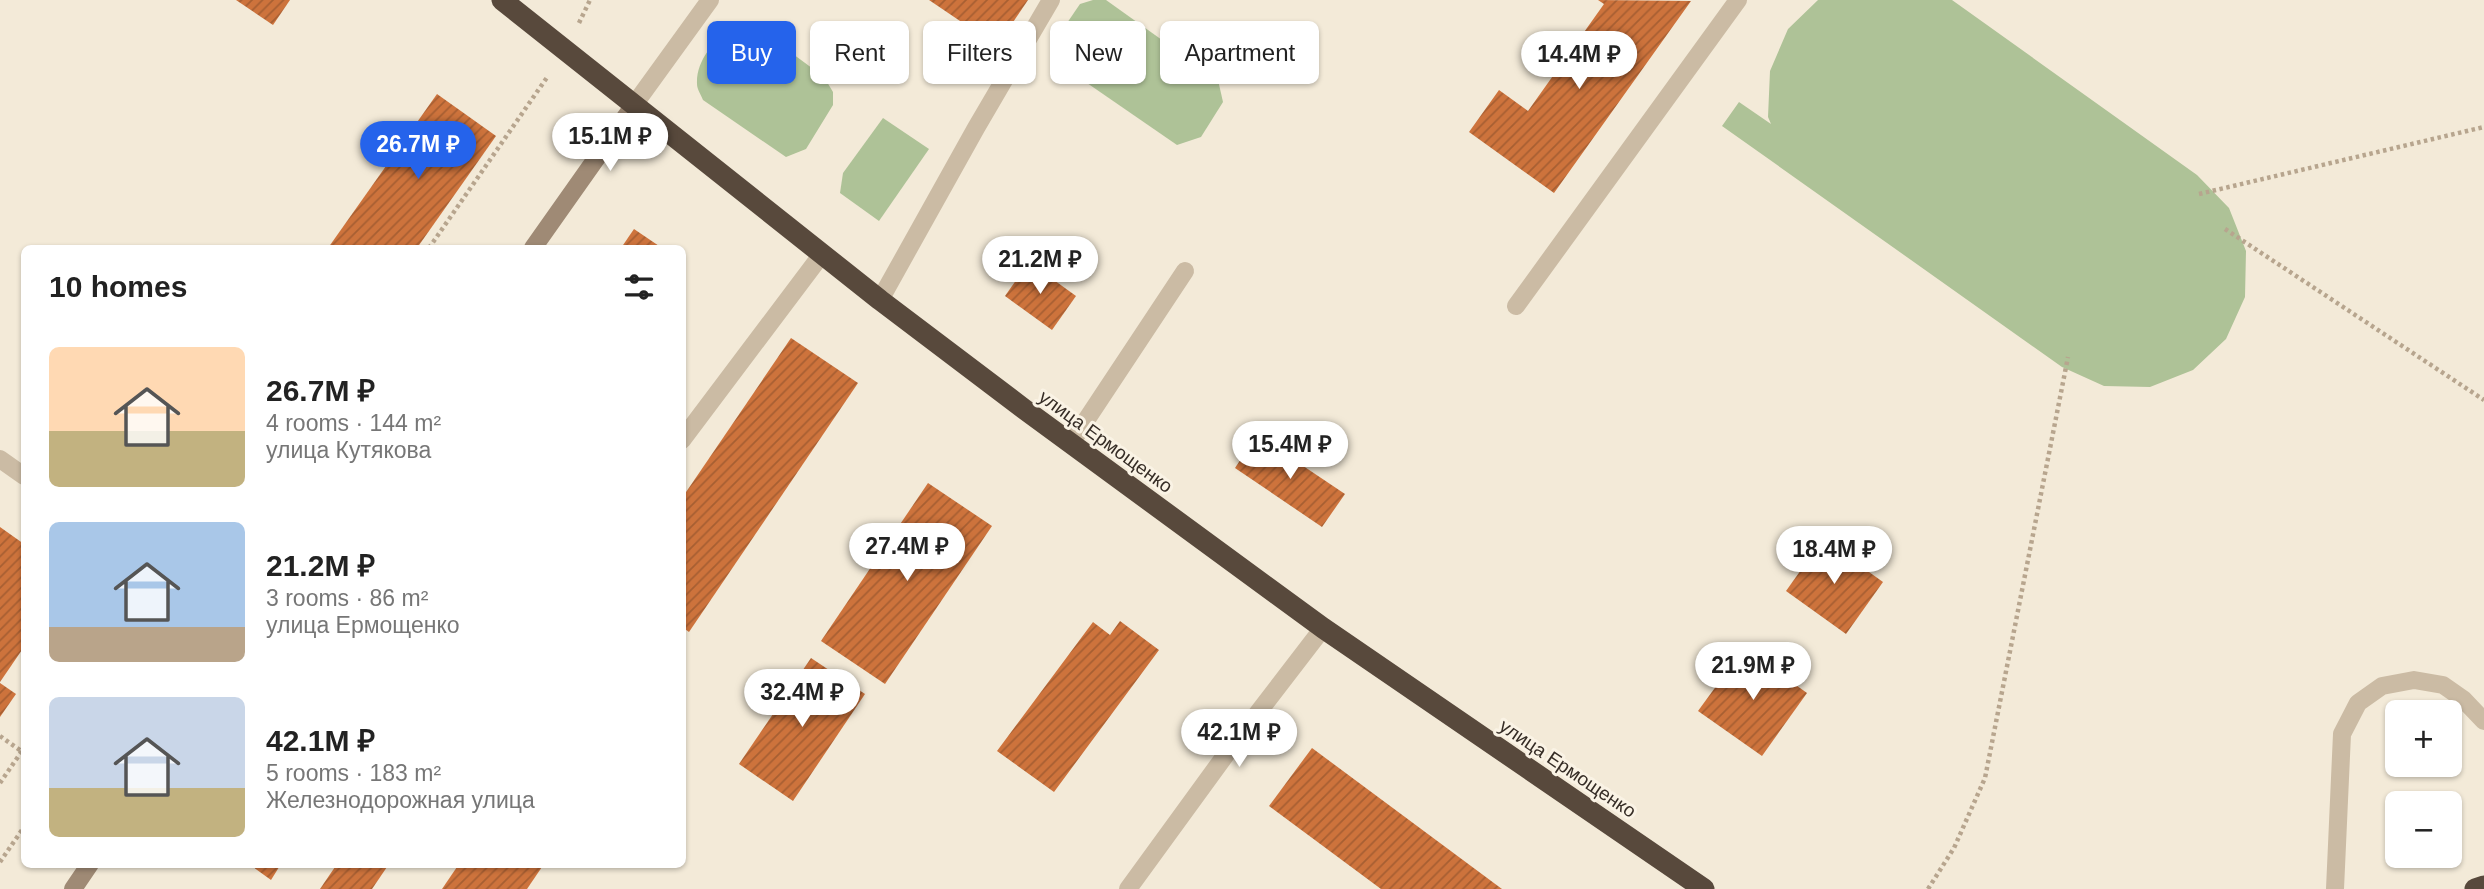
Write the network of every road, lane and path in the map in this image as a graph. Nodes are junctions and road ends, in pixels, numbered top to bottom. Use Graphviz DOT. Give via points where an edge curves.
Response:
graph roads {
  1 [pos="502,0"];
  2 [pos="710,0"];
  3 [pos="1051,0"];
  4 [pos="1738,0"];
  5 [pos="529,104"];
  6 [pos="634,105"];
  7 [pos="2484,127"];
  8 [pos="2199,194"];
  9 [pos="2225,229"];
  10 [pos="431,245"];
  11 [pos="535,245"];
  12 [pos="822,254"];
  13 [pos="1185,271"];
  14 [pos="880,300"];
  15 [pos="1516,306"];
  16 [pos="2068,357"];
  17 [pos="2484,400"];
  18 [pos="686,435"];
  19 [pos="1071,443"];
  20 [pos="0,458"];
  21 [pos="21,474"];
  22 [pos="1323,628"];
  23 [pos="2484,721"];
  24 [pos="0,736"];
  25 [pos="21,749"];
  26 [pos="21,755"];
  27 [pos="0,783"];
  28 [pos="21,831"];
  29 [pos="0,862"];
  30 [pos="87,868"];
  31 [pos="2484,886"];
  32 [pos="73,889"];
  33 [pos="1128,889"];
  34 [pos="1704,889"];
  35 [pos="1928,889"];
  36 [pos="2335,889"];
  37 [pos="2475,889"];
  1 -- 6 [label="highway, улица Ермощенко"];
  2 -- 6 [label="street"];
  3 -- 14 [label="street"];
  4 -- 15 [label="street"];
  5 -- 10 [label="path"];
  6 -- 11 [label="main road"];
  6 -- 12 [label="highway, улица Ермощенко"];
  7 -- 8 [label="path"];
  9 -- 17 [label="path"];
  12 -- 14 [label="highway, улица Ермощенко"];
  12 -- 18 [label="street"];
  13 -- 19 [label="street"];
  14 -- 19 [label="highway, улица Ермощенко"];
  16 -- 35 [label="path" via="1985,778 1954,848"];
  19 -- 22 [label="highway, улица Ермощенко"];
  20 -- 21 [label="street"];
  22 -- 33 [label="street"];
  22 -- 34 [label="highway, улица Ермощенко"];
  23 -- 36 [label="street" via="2443,685 2414,680 2382,686 2358,703 2342,734"];
  24 -- 25 [label="path"];
  26 -- 27 [label="path"];
  28 -- 29 [label="path"];
  30 -- 32 [label="main road"];
  31 -- 37 [label="highway"];
}
